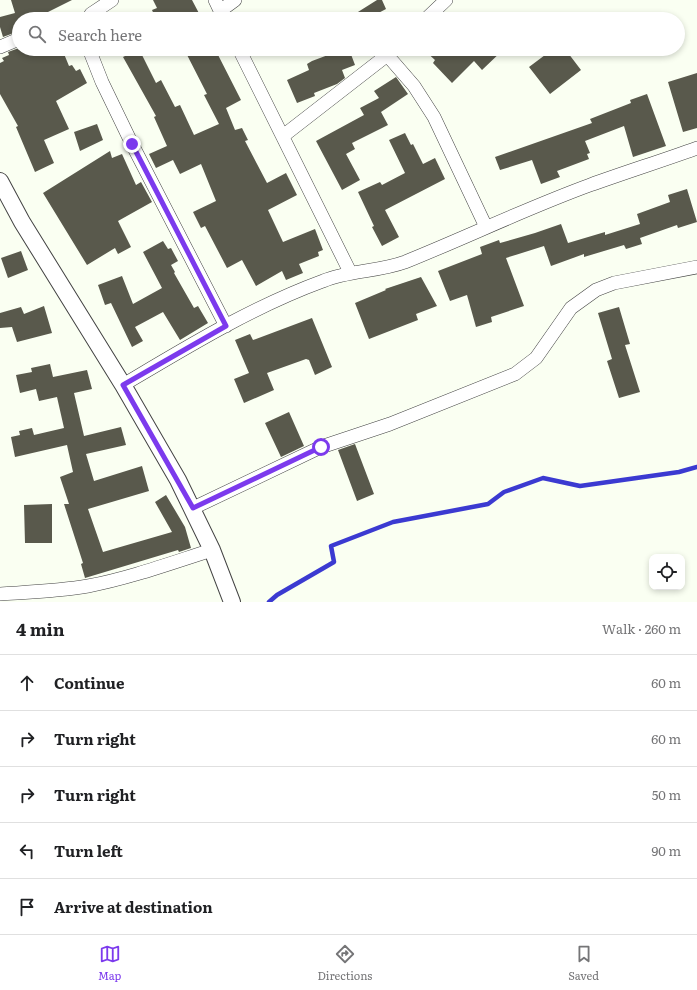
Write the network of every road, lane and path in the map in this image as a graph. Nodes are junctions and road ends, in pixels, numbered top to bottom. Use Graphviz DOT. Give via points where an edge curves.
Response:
graph roads {
  1 [pos="112,0"];
  2 [pos="234,0"];
  3 [pos="446,0"];
  4 [pos="219,10"];
  5 [pos="94,12"];
  6 [pos="433,12"];
  7 [pos="12,42"];
  8 [pos="0,47"];
  9 [pos="92,56"];
  10 [pos="243,56"];
  11 [pos="387,56"];
  12 [pos="393,56"];
  13 [pos="283,136"];
  14 [pos="697,148"];
  15 [pos="0,181"];
  16 [pos="486,227"];
  17 [pos="697,267"];
  18 [pos="350,272"];
  19 [pos="226,326"];
  20 [pos="123,385"];
  21 [pos="193,508"];
  22 [pos="212,550"];
  23 [pos="0,594"];
  24 [pos="232,602"];
  1 -- 5 [label="street"];
  2 -- 4 [label="street"];
  3 -- 6 [label="street"];
  7 -- 8 [label="street"];
  9 -- 19 [label="street" via="132,144"];
  10 -- 13 [label="street"];
  11 -- 13 [label="street"];
  12 -- 16 [label="street" via="434,117"];
  13 -- 18 [label="street"];
  14 -- 16 [label="street" via="590,185"];
  15 -- 20 [label="street" via="22,222"];
  16 -- 18 [label="street" via="403,262 377,270"];
  17 -- 21 [label="street" via="596,290 572,308 536,358 515,374 390,424 321,447"];
  18 -- 19 [label="street" via="261,306"];
  19 -- 20 [label="street"];
  20 -- 21 [label="street"];
  21 -- 22 [label="street"];
  22 -- 23 [label="street" via="129,576 89,585"];
  22 -- 24 [label="street"];
}
